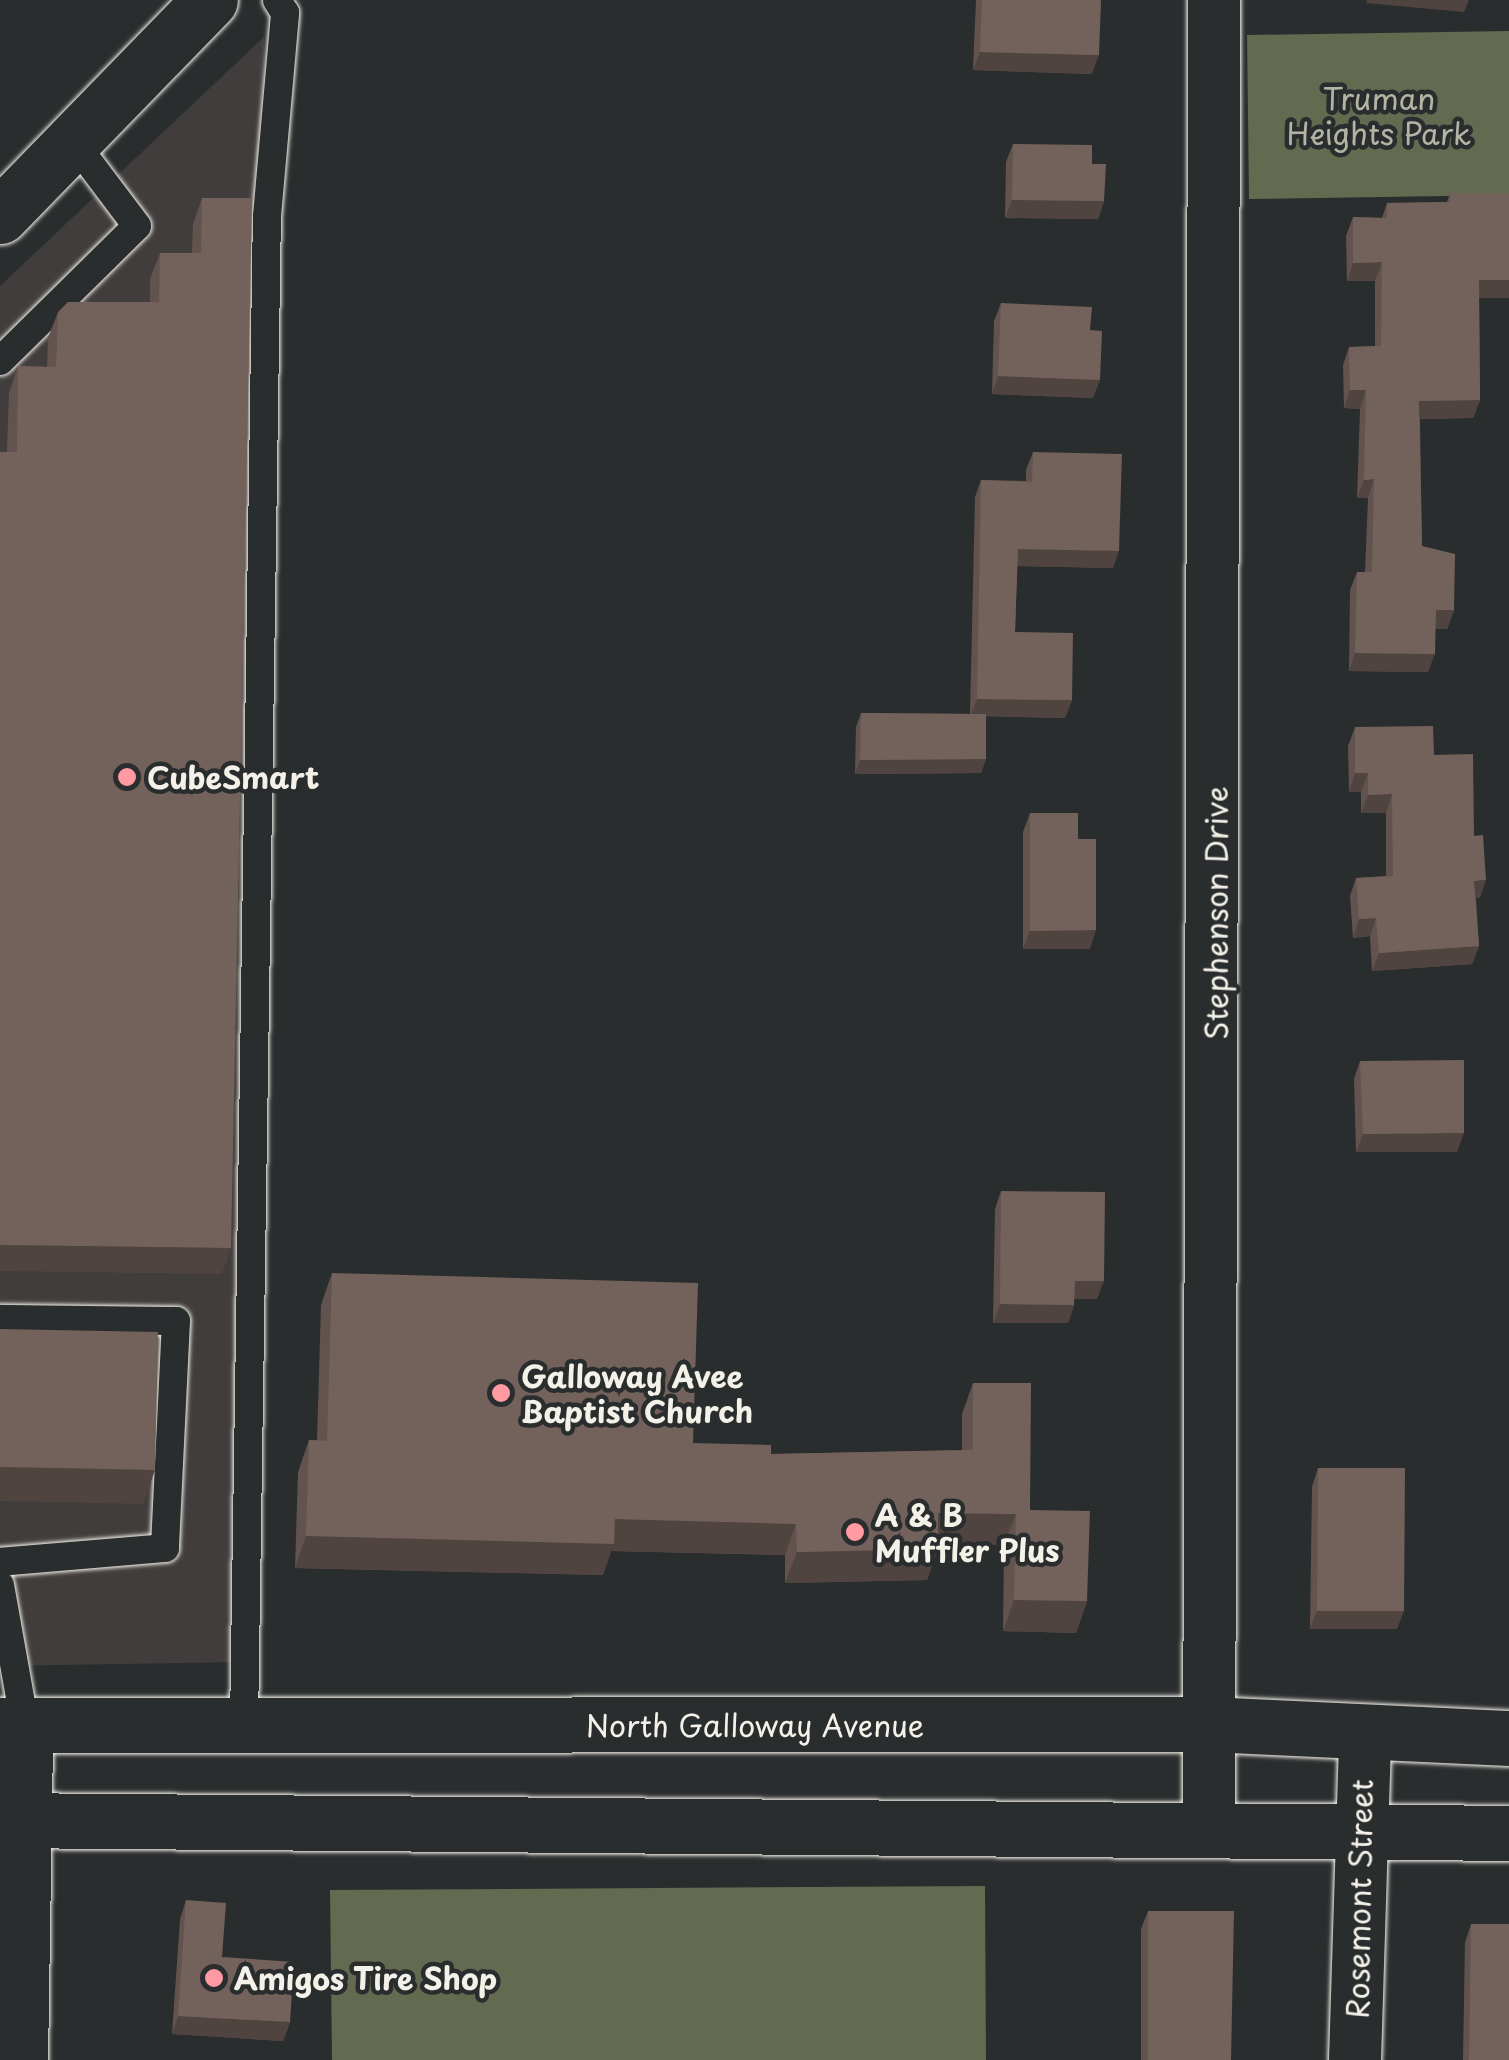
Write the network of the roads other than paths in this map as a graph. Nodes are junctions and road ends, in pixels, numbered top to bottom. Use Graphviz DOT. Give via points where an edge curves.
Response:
graph roads {
  1 [pos="210,0"];
  2 [pos="278,0"];
  3 [pos="1214,0"];
  4 [pos="73,141"];
  5 [pos="0,216"];
  6 [pos="0,361"];
  7 [pos="0,1319"];
  8 [pos="0,1562"];
  9 [pos="0,1586"];
  10 [pos="1209,1724"];
  11 [pos="12,1725"];
  12 [pos="244,1725"];
  13 [pos="1365,1738"];
  14 [pos="1509,1738"];
  15 [pos="12,1820"];
  16 [pos="1209,1826"];
  17 [pos="1360,1830"];
  18 [pos="1509,1833"];
  19 [pos="20,2060"];
  20 [pos="1355,2060"];
  1 -- 4 [label="main road"];
  2 -- 12 [label="lane" via="285,14 268,216"];
  3 -- 10 [label="street, Stephenson Drive"];
  4 -- 5 [label="main road"];
  4 -- 6 [label="lane" via="137,226"];
  7 -- 8 [label="lane" via="176,1322 164,1548"];
  9 -- 11 [label="lane"];
  10 -- 12 [label="main road, North Galloway Avenue"];
  10 -- 13 [label="main road, North Galloway Avenue"];
  10 -- 16 [label="street, Stephenson Drive"];
  11 -- 12 [label="main road, North Galloway Avenue"];
  11 -- 15 [label="main road"];
  13 -- 14 [label="main road, North Galloway Avenue"];
  13 -- 17 [label="street, Rosemont Street"];
  15 -- 16 [label="main road"];
  15 -- 19 [label="main road"];
  16 -- 17 [label="main road"];
  17 -- 18 [label="main road"];
  17 -- 20 [label="street, Rosemont Street"];
}
